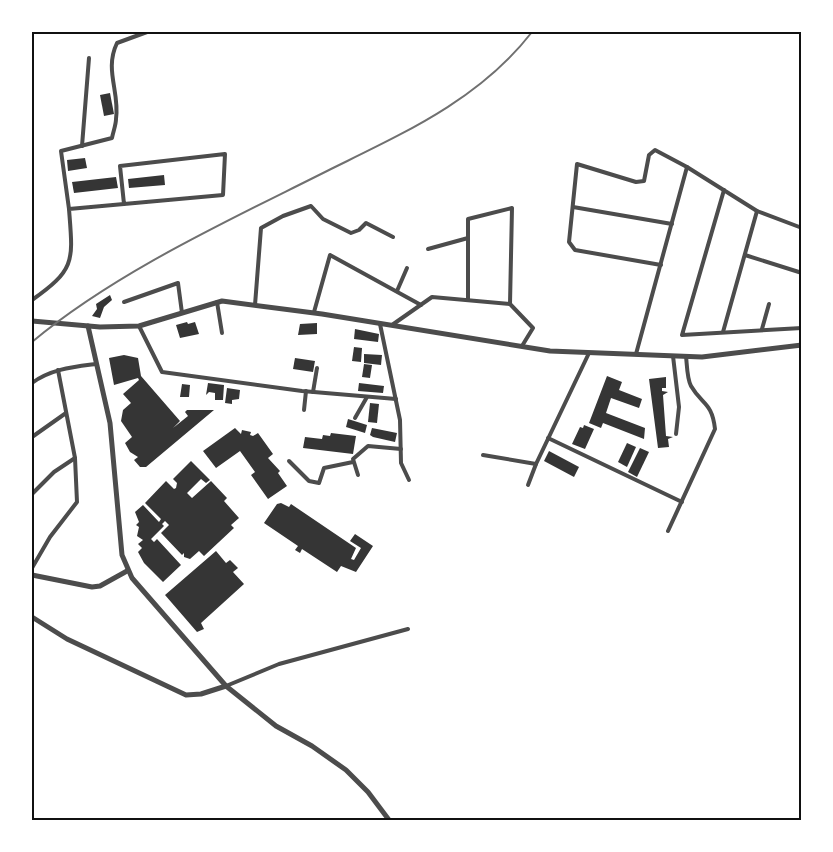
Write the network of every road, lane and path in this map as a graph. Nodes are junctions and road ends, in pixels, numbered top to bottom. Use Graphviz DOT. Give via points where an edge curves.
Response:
graph roads {
  1 [pos="147,32"];
  2 [pos="89,58"];
  3 [pos="82,146"];
  4 [pos="687,167"];
  5 [pos="724,190"];
  6 [pos="124,204"];
  7 [pos="573,207"];
  8 [pos="69,209"];
  9 [pos="757,211"];
  10 [pos="672,224"];
  11 [pos="801,228"];
  12 [pos="393,237"];
  13 [pos="468,238"];
  14 [pos="428,249"];
  15 [pos="745,255"];
  16 [pos="661,265"];
  17 [pos="407,268"];
  18 [pos="801,273"];
  19 [pos="396,291"];
  20 [pos="468,299"];
  21 [pos="32,300"];
  22 [pos="123,302"];
  23 [pos="217,302"];
  24 [pos="421,304"];
  25 [pos="510,304"];
  26 [pos="769,304"];
  27 [pos="255,305"];
  28 [pos="314,312"];
  29 [pos="182,314"];
  30 [pos="32,321"];
  31 [pos="380,323"];
  32 [pos="392,325"];
  33 [pos="88,326"];
  34 [pos="139,326"];
  35 [pos="801,328"];
  36 [pos="762,329"];
  37 [pos="723,332"];
  38 [pos="222,333"];
  39 [pos="801,345"];
  40 [pos="522,347"];
  41 [pos="589,352"];
  42 [pos="636,354"];
  43 [pos="673,356"];
  44 [pos="686,356"];
  45 [pos="97,363"];
  46 [pos="317,368"];
  47 [pos="58,370"];
  48 [pos="32,384"];
  49 [pos="306,391"];
  50 [pos="313,392"];
  51 [pos="367,397"];
  52 [pos="396,399"];
  53 [pos="304,411"];
  54 [pos="66,413"];
  55 [pos="355,418"];
  56 [pos="676,434"];
  57 [pos="32,437"];
  58 [pos="548,438"];
  59 [pos="401,449"];
  60 [pos="483,455"];
  61 [pos="75,458"];
  62 [pos="289,461"];
  63 [pos="353,462"];
  64 [pos="536,464"];
  65 [pos="358,475"];
  66 [pos="409,480"];
  67 [pos="528,485"];
  68 [pos="32,495"];
  69 [pos="682,502"];
  70 [pos="668,531"];
  71 [pos="33,562"];
  72 [pos="32,568"];
  73 [pos="127,571"];
  74 [pos="32,575"];
  75 [pos="32,617"];
  76 [pos="408,629"];
  77 [pos="226,686"];
  78 [pos="389,820"];
  1 -- 3 [label="street" via="117,43 112,54 110,73 117,118 111,138"];
  2 -- 3 [label="street"];
  3 -- 8 [label="street" via="61,151"];
  4 -- 5 [label="street"];
  4 -- 7 [label="street" via="655,150 649,155 644,181 636,182 577,164"];
  4 -- 10 [label="street"];
  5 -- 9 [label="street"];
  5 -- 37 [label="street" via="682,335"];
  6 -- 6 [label="street" via="223,195 225,154 120,166"];
  6 -- 8 [label="street"];
  7 -- 10 [label="street"];
  7 -- 16 [label="street" via="569,242 575,250"];
  8 -- 21 [label="street" via="72,254 56,282"];
  9 -- 11 [label="street"];
  9 -- 15 [label="street"];
  10 -- 16 [label="street"];
  12 -- 27 [label="street" via="366,223 351,232 323,219 311,207 283,216 261,228"];
  13 -- 14 [label="street"];
  13 -- 20 [label="street"];
  13 -- 25 [label="street" via="468,219 512,208"];
  15 -- 18 [label="street"];
  15 -- 37 [label="street"];
  16 -- 42 [label="street"];
  17 -- 19 [label="street"];
  19 -- 24 [label="street"];
  19 -- 28 [label="street" via="330,255"];
  20 -- 24 [label="street" via="432,297"];
  20 -- 25 [label="street"];
  22 -- 29 [label="street" via="178,283"];
  23 -- 27 [label="street"];
  23 -- 29 [label="street"];
  23 -- 38 [label="street"];
  24 -- 32 [label="street"];
  25 -- 40 [label="street" via="533,328"];
  26 -- 36 [label="street"];
  27 -- 28 [label="street"];
  28 -- 31 [label="street"];
  29 -- 34 [label="street"];
  30 -- 33 [label="street"];
  31 -- 32 [label="street"];
  31 -- 52 [label="street"];
  32 -- 40 [label="street"];
  33 -- 34 [label="street"];
  33 -- 45 [label="street"];
  34 -- 49 [label="street" via="162,372"];
  35 -- 36 [label="street"];
  36 -- 37 [label="street"];
  39 -- 44 [label="street"];
  40 -- 41 [label="street"];
  41 -- 42 [label="street"];
  41 -- 58 [label="street"];
  42 -- 43 [label="street"];
  43 -- 44 [label="street"];
  43 -- 56 [label="street" via="679,407"];
  44 -- 69 [label="street" via="690,385 706,402 715,429"];
  45 -- 47 [label="street"];
  45 -- 73 [label="street" via="110,423 122,555"];
  46 -- 50 [label="street"];
  47 -- 48 [label="street"];
  47 -- 54 [label="street"];
  49 -- 50 [label="street"];
  49 -- 53 [label="street"];
  50 -- 51 [label="street"];
  51 -- 52 [label="street"];
  51 -- 55 [label="street"];
  52 -- 59 [label="street"];
  54 -- 57 [label="street"];
  54 -- 61 [label="street"];
  58 -- 64 [label="street"];
  58 -- 69 [label="street"];
  59 -- 63 [label="street" via="373,444 357,454"];
  59 -- 66 [label="street" via="401,463"];
  60 -- 64 [label="street"];
  61 -- 68 [label="street" via="54,472"];
  61 -- 71 [label="street" via="77,502"];
  62 -- 63 [label="street" via="309,481 319,483 324,468"];
  63 -- 65 [label="street"];
  64 -- 67 [label="street"];
  69 -- 70 [label="street"];
  71 -- 72 [label="street"];
  73 -- 74 [label="street" via="92,587"];
  73 -- 77 [label="street"];
  75 -- 77 [label="street" via="67,639 186,695"];
  76 -- 77 [label="street" via="279,664"];
  77 -- 78 [label="street" via="276,726 346,770"];
}
